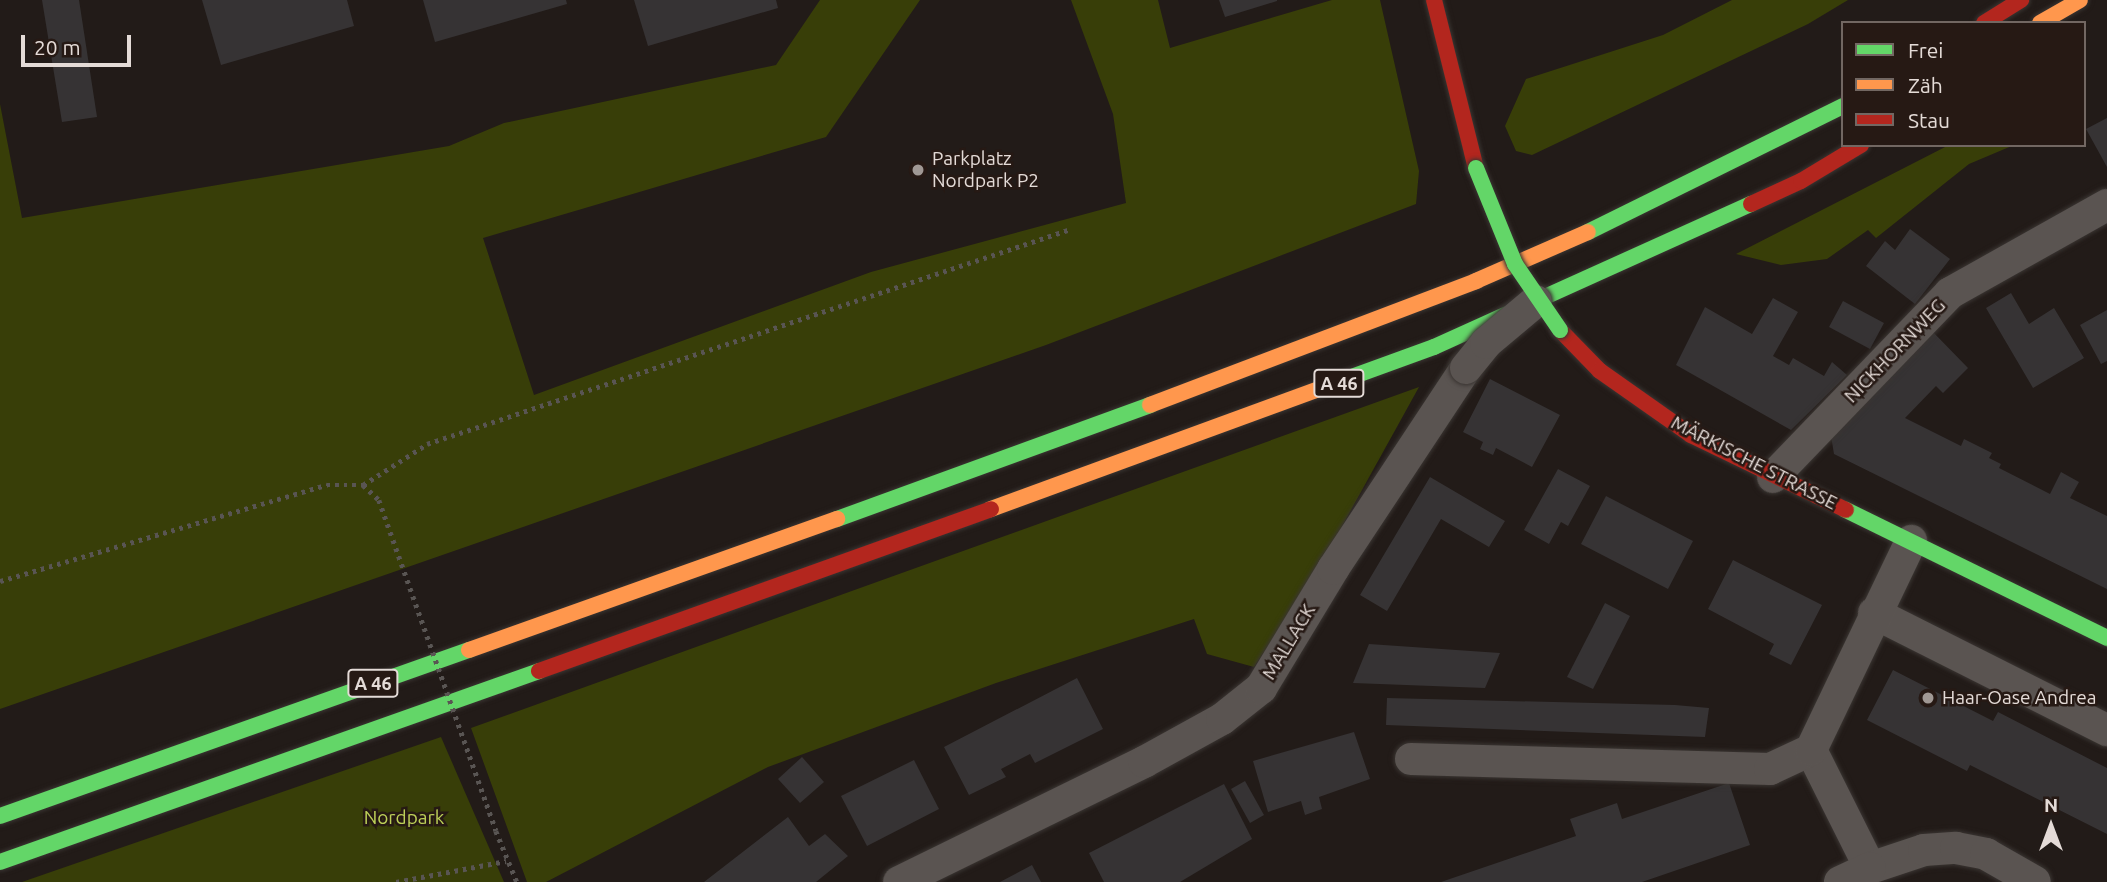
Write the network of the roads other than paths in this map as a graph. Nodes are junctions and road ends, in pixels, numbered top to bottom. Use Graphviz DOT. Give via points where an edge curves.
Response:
graph roads {
  1 [pos="1434,0"];
  2 [pos="2021,0"];
  3 [pos="2080,0"];
  4 [pos="1987,21"];
  5 [pos="2043,21"];
  6 [pos="1841,108"];
  7 [pos="1858,147"];
  8 [pos="2107,205"];
  9 [pos="1536,301"];
  10 [pos="1773,477"];
  11 [pos="1911,541"];
  12 [pos="1874,613"];
  13 [pos="2107,638"];
  14 [pos="2107,730"];
  15 [pos="1811,750"];
  16 [pos="1411,759"];
  17 [pos="0,816"];
  18 [pos="0,862"];
  19 [pos="1870,869"];
  20 [pos="898,882"];
  21 [pos="1840,882"];
  22 [pos="2035,882"];
  1 -- 9 [label="main road, MÄRKISCHE STRASSE, bridge" via="1476,168 1500,230"];
  2 -- 4 [label="main road"];
  3 -- 5 [label="main road"];
  6 -- 17 [label="main road, A 46" via="1638,210 1342,333 970,472"];
  7 -- 18 [label="main road, A 46" via="1801,181 1433,348"];
  8 -- 10 [label="street, NICKHORNWEG" via="1950,293"];
  9 -- 10 [label="main road, MÄRKISCHE STRASSE, bridge" via="1600,371 1649,408"];
  9 -- 20 [label="street, MALLACK, bridge" via="1486,343 1466,368 1333,569 1261,688 1222,719 1143,762"];
  10 -- 11 [label="main road, MÄRKISCHE STRASSE"];
  11 -- 12 [label="street"];
  11 -- 13 [label="main road, MÄRKISCHE STRASSE"];
  12 -- 14 [label="street"];
  12 -- 15 [label="street"];
  15 -- 16 [label="street" via="1770,769"];
  15 -- 19 [label="street"];
  19 -- 21 [label="street"];
  19 -- 22 [label="street" via="1924,850 1956,848 1986,854"];
}
